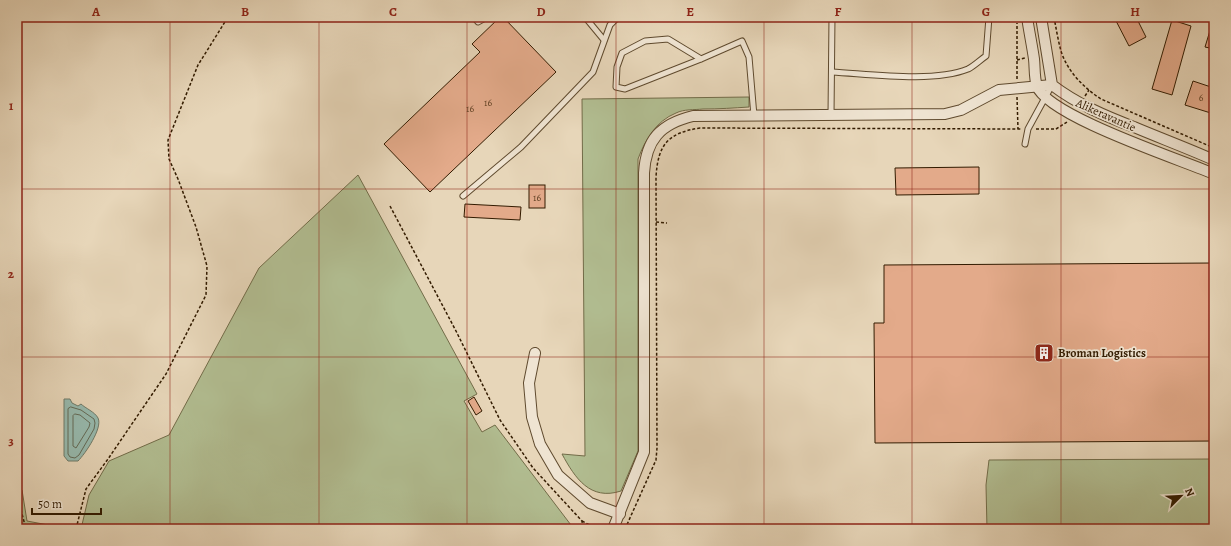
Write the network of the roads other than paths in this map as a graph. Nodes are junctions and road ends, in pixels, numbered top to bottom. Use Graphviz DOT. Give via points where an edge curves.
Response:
graph roads {
  1 [pos="474,17"];
  2 [pos="487,17"];
  3 [pos="585,17"];
  4 [pos="618,17"];
  5 [pos="832,17"];
  6 [pos="989,17"];
  7 [pos="1027,17"];
  8 [pos="1041,17"];
  9 [pos="604,40"];
  10 [pos="701,59"];
  11 [pos="832,72"];
  12 [pos="1052,85"];
  13 [pos="1037,87"];
  14 [pos="1045,98"];
  15 [pos="754,116"];
  16 [pos="831,116"];
  17 [pos="1024,144"];
  18 [pos="1214,160"];
  19 [pos="1214,174"];
  20 [pos="464,196"];
  21 [pos="535,353"];
  22 [pos="620,514"];
  23 [pos="613,529"];
  1 -- 2 [label="lane" via="478,22"];
  3 -- 9 [label="lane"];
  4 -- 9 [label="lane" via="610,25"];
  5 -- 11 [label="lane"];
  6 -- 11 [label="lane" via="986,56 968,68 941,76"];
  7 -- 13 [label="street"];
  8 -- 12 [label="street"];
  9 -- 20 [label="lane" via="593,72 521,147"];
  10 -- 10 [label="lane" via="625,89 616,87 617,67 622,53 646,41 668,39"];
  10 -- 15 [label="lane" via="742,41 748,57"];
  11 -- 16 [label="lane"];
  12 -- 13 [label="street"];
  12 -- 14 [label="lane"];
  12 -- 18 [label="street, Alikeravantie" via="1067,97 1108,117"];
  13 -- 14 [label="street, Alikeravantie"];
  13 -- 16 [label="street" via="999,90 965,108 945,114"];
  14 -- 17 [label="lane" via="1028,129"];
  14 -- 19 [label="street, Alikeravantie" via="1093,126"];
  15 -- 16 [label="street"];
  15 -- 22 [label="street" via="693,116 679,120 656,135 649,147 644,173 644,452"];
  21 -- 22 [label="street" via="530,383 532,417 540,444 558,475 590,503"];
  22 -- 23 [label="street"];
}
